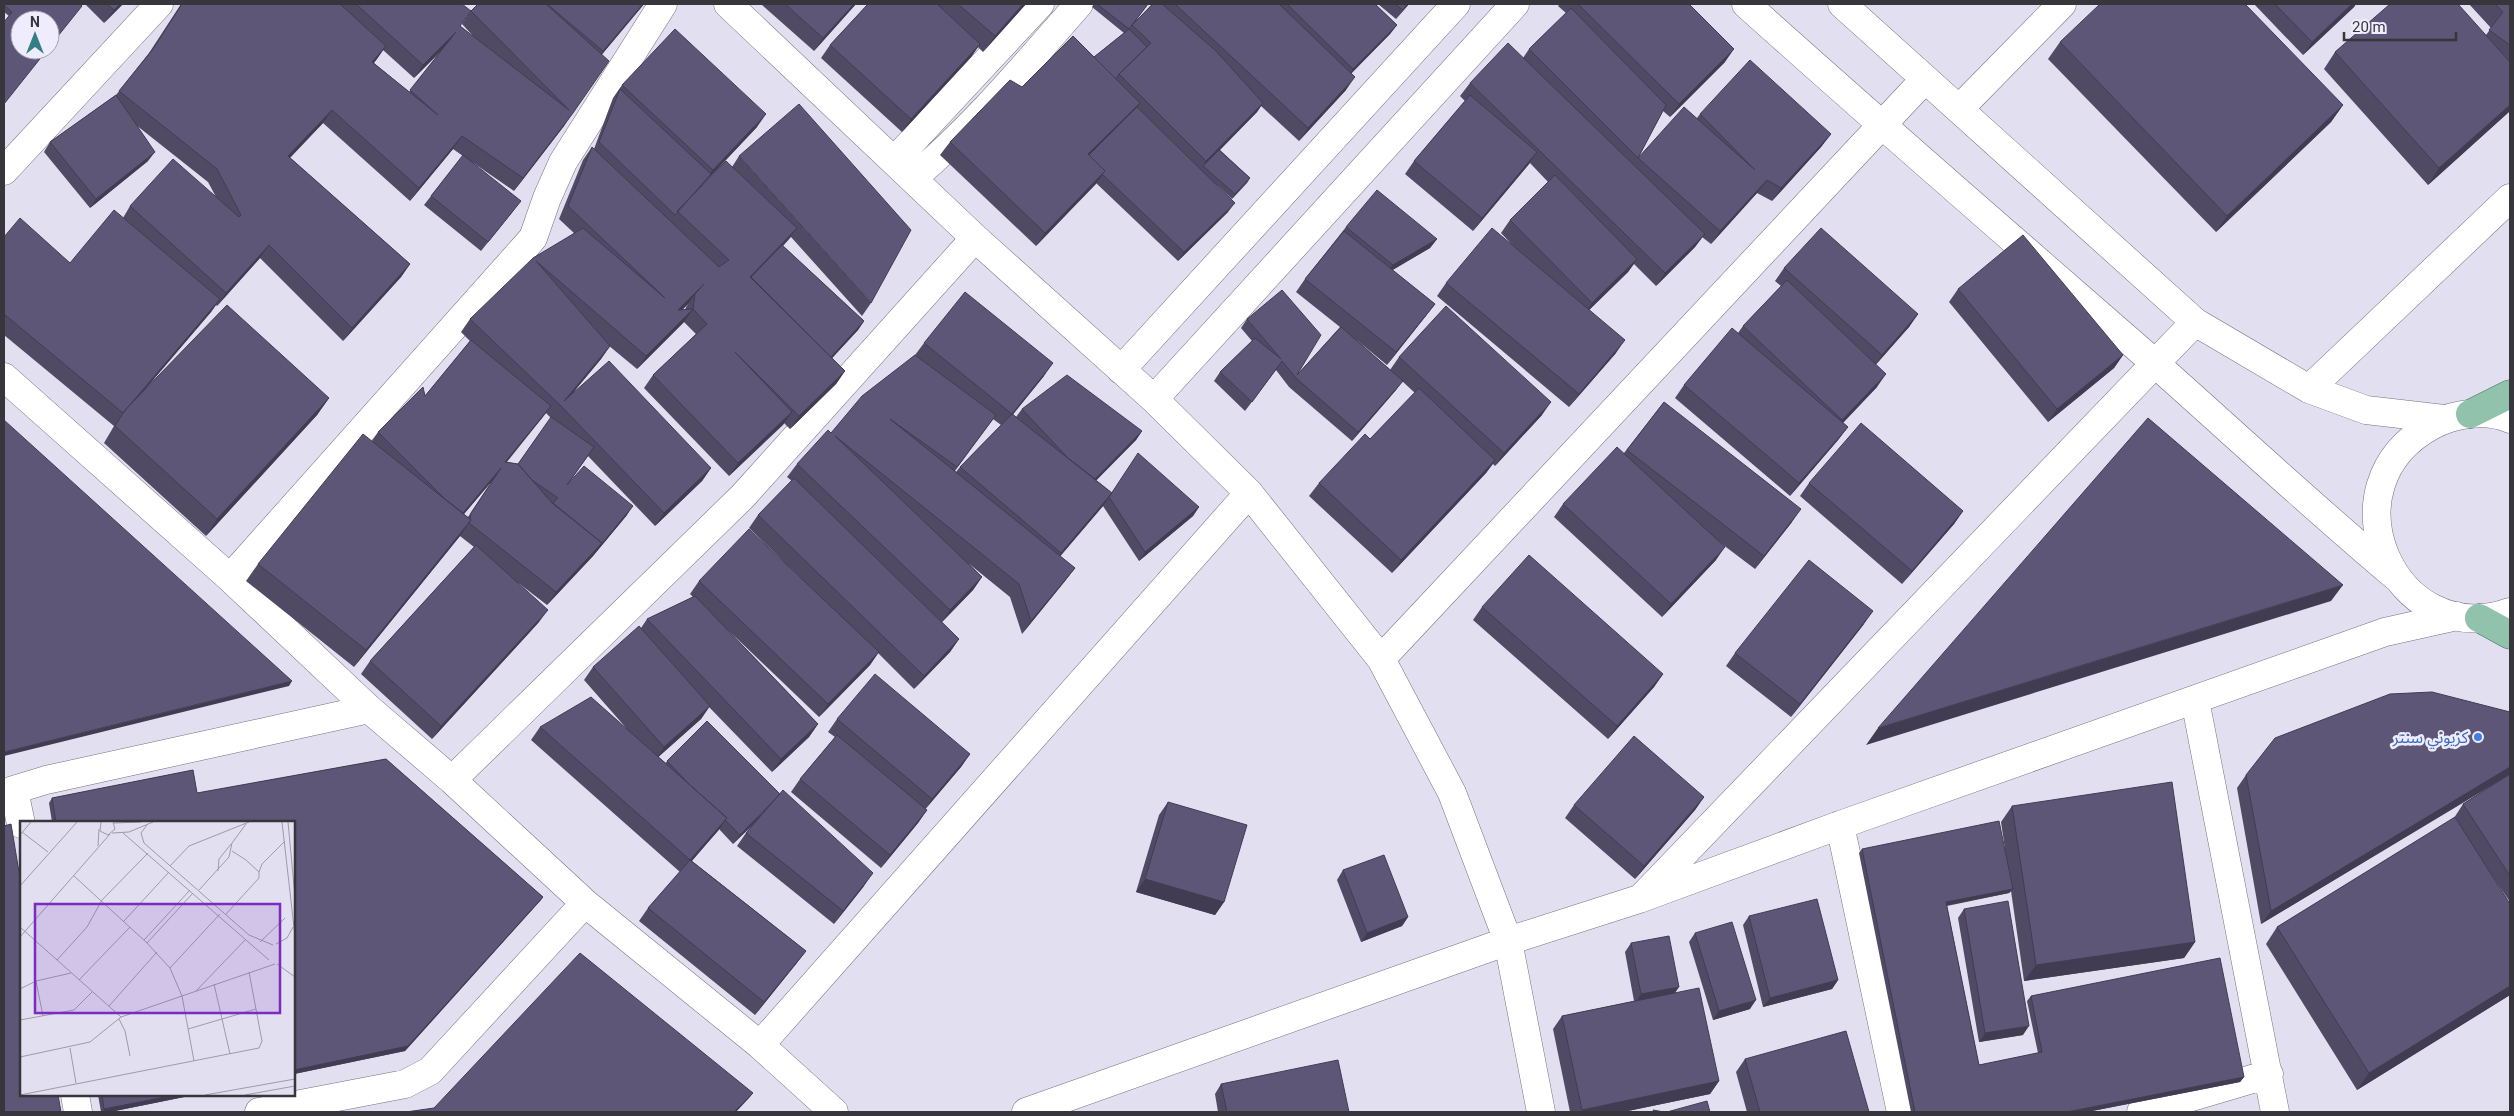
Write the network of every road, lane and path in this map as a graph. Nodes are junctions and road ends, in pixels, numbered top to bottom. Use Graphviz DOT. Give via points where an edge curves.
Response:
graph roads {
  1 [pos="159,4"];
  2 [pos="663,4"];
  3 [pos="728,4"];
  4 [pos="1040,4"];
  5 [pos="1079,4"];
  6 [pos="1456,4"];
  7 [pos="1515,4"];
  8 [pos="1746,4"];
  9 [pos="1842,4"];
  10 [pos="2062,4"];
  11 [pos="1925,79"];
  12 [pos="1960,108"];
  13 [pos="1880,125"];
  14 [pos="904,170"];
  15 [pos="4,171"];
  16 [pos="2510,198"];
  17 [pos="975,238"];
  18 [pos="2195,322"];
  19 [pos="2156,365"];
  20 [pos="1121,370"];
  21 [pos="4,377"];
  22 [pos="2309,389"];
  23 [pos="1154,398"];
  24 [pos="2509,412"];
  25 [pos="2457,416"];
  26 [pos="1249,493"];
  27 [pos="2395,576"];
  28 [pos="230,578"];
  29 [pos="2510,612"];
  30 [pos="2468,617"];
  31 [pos="2510,635"];
  32 [pos="1381,659"];
  33 [pos="2195,700"];
  34 [pos="369,709"];
  35 [pos="452,780"];
  36 [pos="9,792"];
  37 [pos="20,821"];
  38 [pos="1840,825"];
  39 [pos="1639,900"];
  40 [pos="585,903"];
  41 [pos="1508,941"];
  42 [pos="760,1046"];
  43 [pos="2269,1074"];
  44 [pos="74,1096"];
  45 [pos="78,1112"];
  46 [pos="259,1112"];
  47 [pos="834,1112"];
  48 [pos="1026,1112"];
  49 [pos="1541,1112"];
  50 [pos="1901,1112"];
  51 [pos="2141,1112"];
  52 [pos="2275,1112"];
  1 -- 15 [label="street"];
  2 -- 28 [label="street" via="564,162 533,238"];
  3 -- 14 [label="street"];
  4 -- 14 [label="street"];
  5 -- 14 [label="street" via="1001,94 940,155"];
  6 -- 20 [label="street"];
  7 -- 23 [label="street"];
  8 -- 13 [label="street"];
  9 -- 11 [label="street"];
  10 -- 12 [label="street"];
  11 -- 12 [label="street"];
  11 -- 13 [label="street"];
  12 -- 18 [label="street"];
  13 -- 19 [label="street"];
  13 -- 32 [label="street"];
  14 -- 17 [label="street"];
  16 -- 22 [label="street"];
  17 -- 20 [label="street"];
  17 -- 35 [label="street" via="744,496"];
  18 -- 19 [label="street"];
  18 -- 22 [label="street"];
  19 -- 27 [label="street"];
  19 -- 39 [label="street"];
  20 -- 23 [label="street"];
  21 -- 28 [label="street"];
  22 -- 25 [label="street" via="2366,410"];
  23 -- 26 [label="street"];
  24 -- 25 [label="main road"];
  25 -- 27 [label="street" via="2416,434 2394,457 2380,485 2375,516 2381,548"];
  26 -- 32 [label="street"];
  26 -- 42 [label="street"];
  27 -- 30 [label="street" via="2429,605"];
  28 -- 34 [label="street"];
  29 -- 30 [label="street"];
  30 -- 31 [label="main road"];
  30 -- 33 [label="street" via="2385,632"];
  32 -- 41 [label="street" via="1452,793"];
  33 -- 38 [label="street"];
  33 -- 43 [label="street"];
  34 -- 35 [label="street"];
  34 -- 36 [label="street" via="46,780"];
  35 -- 40 [label="street"];
  36 -- 37 [label="street"];
  38 -- 39 [label="street"];
  38 -- 50 [label="street"];
  39 -- 41 [label="street"];
  40 -- 42 [label="street"];
  40 -- 46 [label="street" via="430,1071 405,1084"];
  41 -- 48 [label="street"];
  41 -- 49 [label="street"];
  42 -- 47 [label="street"];
  43 -- 51 [label="street"];
  43 -- 52 [label="street"];
  44 -- 45 [label="street"];
}
